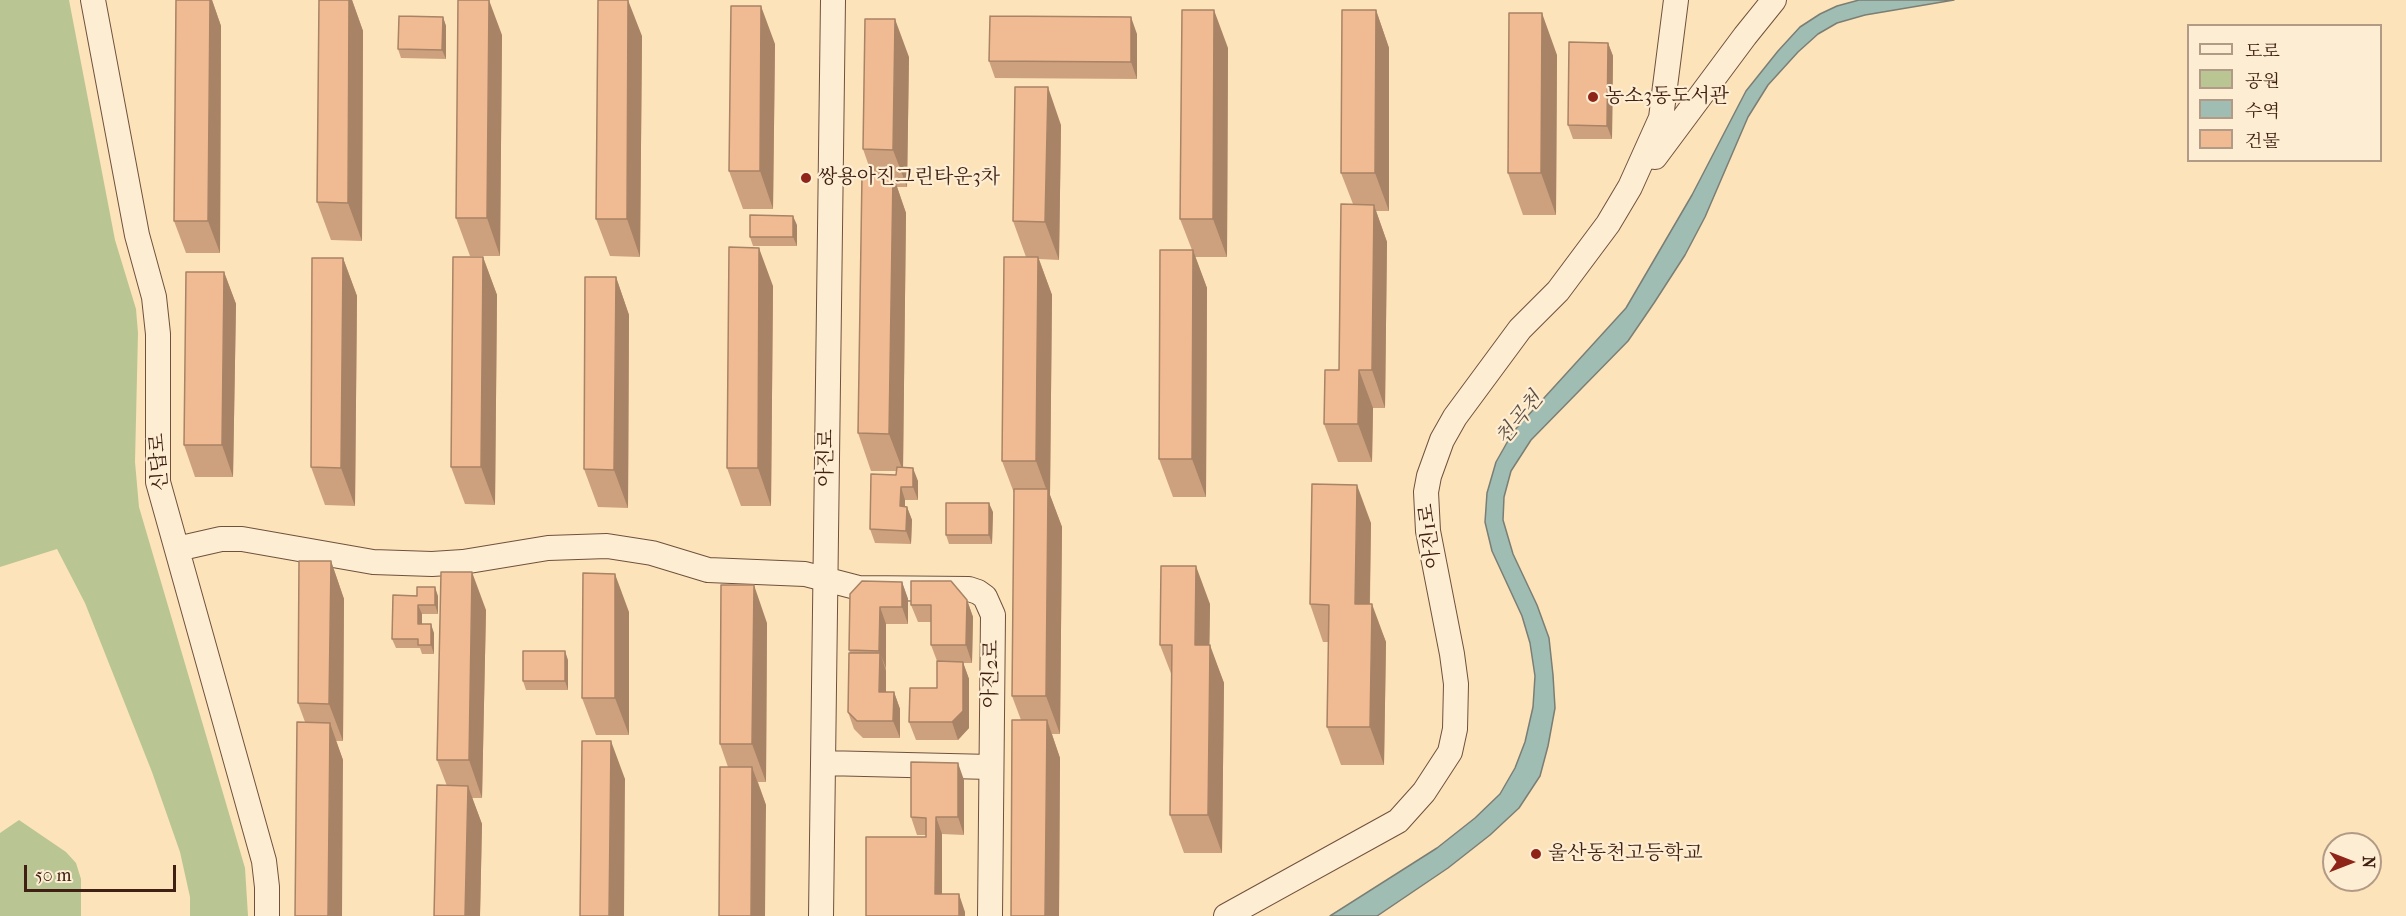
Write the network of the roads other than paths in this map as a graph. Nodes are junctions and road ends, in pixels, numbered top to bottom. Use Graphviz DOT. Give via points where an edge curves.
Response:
graph roads {
  1 [pos="93,0"];
  2 [pos="832,0"];
  3 [pos="1676,0"];
  4 [pos="1774,0"];
  5 [pos="1630,187"];
  6 [pos="177,549"];
  7 [pos="825,579"];
  8 [pos="823,763"];
  9 [pos="991,767"];
  10 [pos="267,916"];
  11 [pos="821,916"];
  12 [pos="990,916"];
  13 [pos="1226,916"];
  1 -- 6 [label="street, 신답로" via="137,235 154,297 158,334 158,483"];
  2 -- 7 [label="street, 아진로"];
  3 -- 5 [label="street, 아진1로" via="1661,118"];
  4 -- 5 [label="street"];
  5 -- 13 [label="street, 아진1로" via="1558,291 1520,329 1473,392 1442,440 1433,462 1426,513 1457,699 1454,740 1444,763 1398,821"];
  6 -- 7 [label="street, 아진2로" via="242,538 373,562 432,564 595,545 638,550 708,570 791,573"];
  6 -- 10 [label="street, 신답로" via="264,861"];
  7 -- 8 [label="street, 아진로"];
  7 -- 9 [label="street, 아진2로" via="859,588 969,589 985,597 993,615"];
  8 -- 9 [label="street"];
  8 -- 11 [label="street, 아진로"];
  9 -- 12 [label="street, 아진2로"];
}
